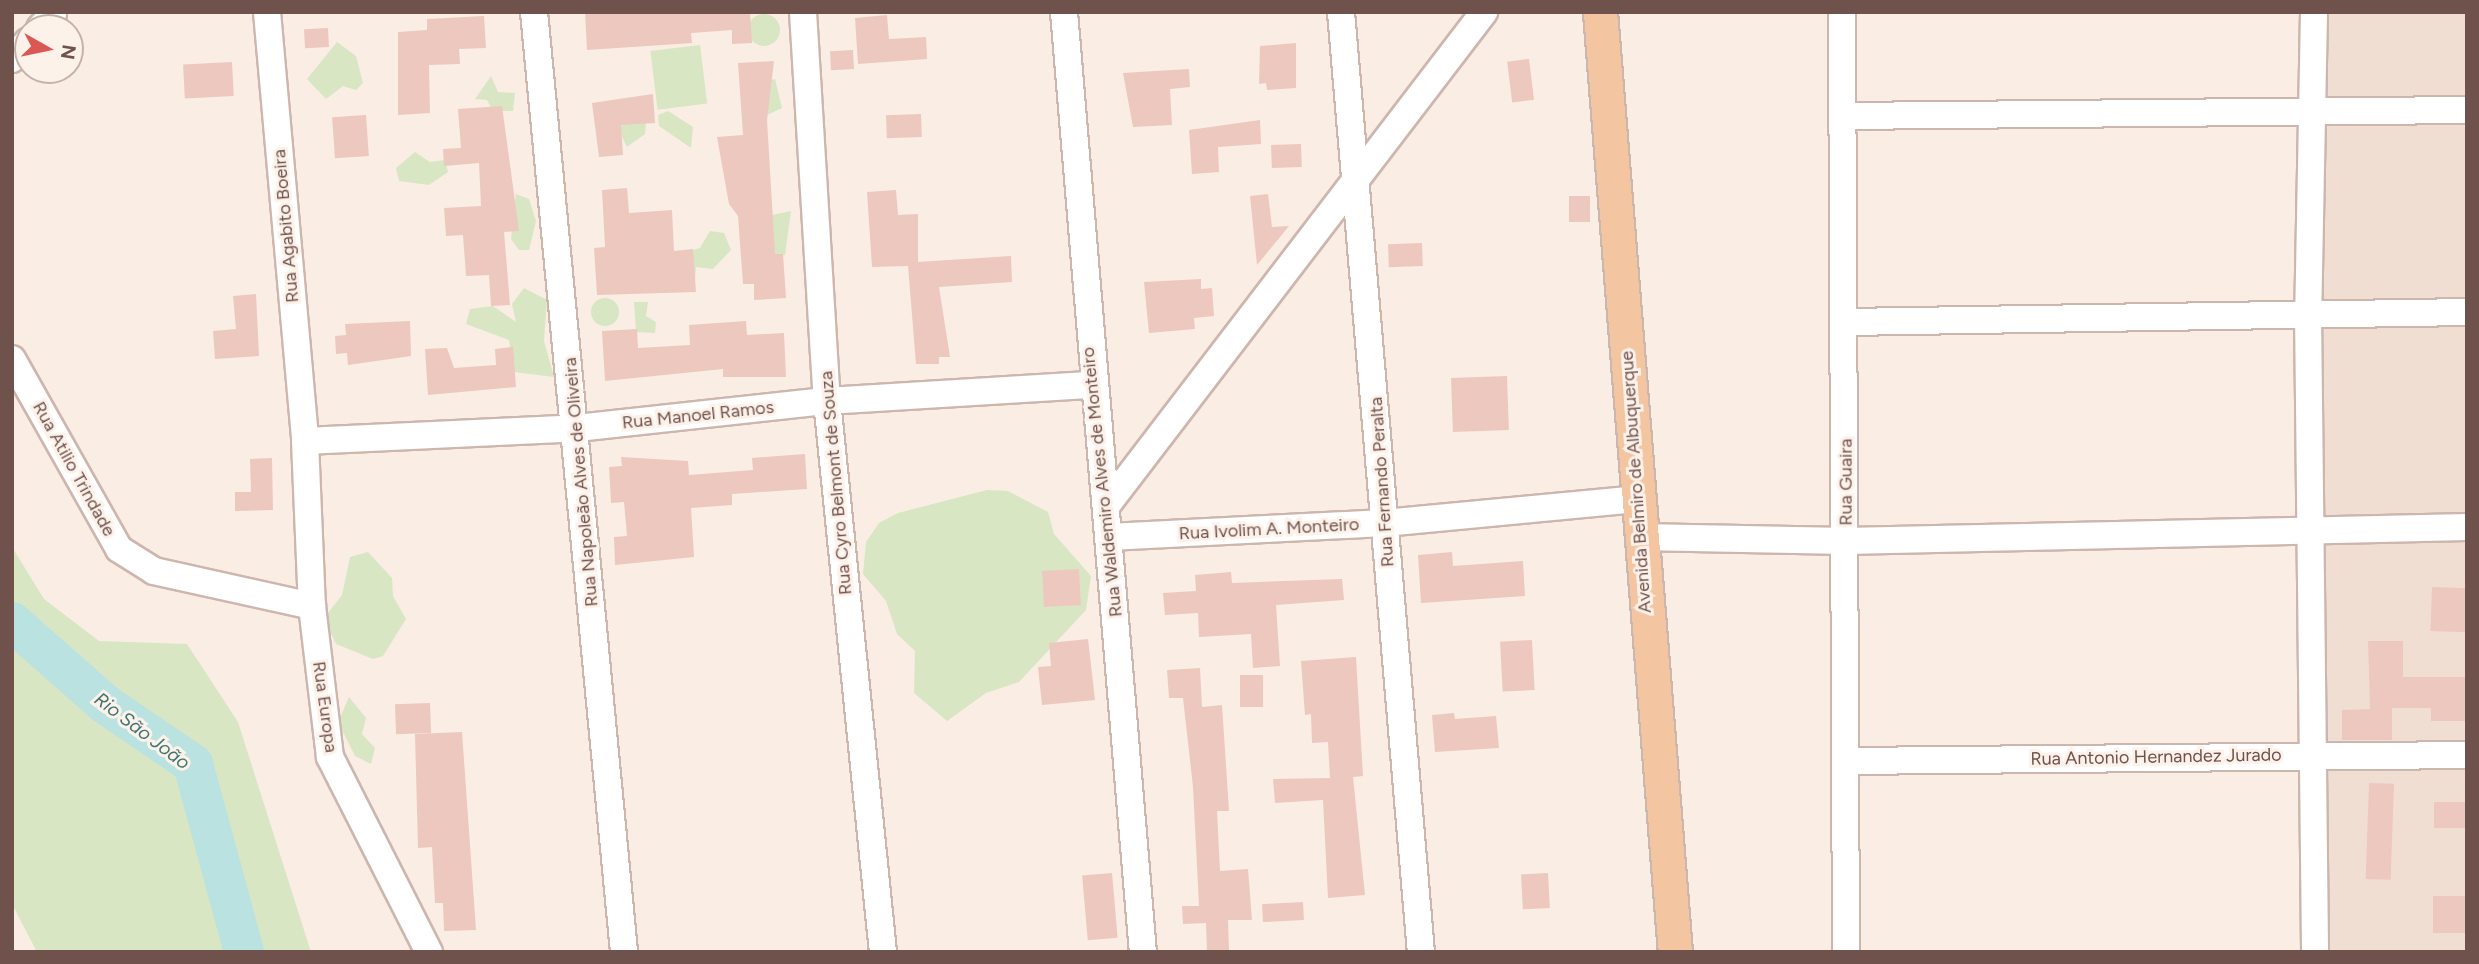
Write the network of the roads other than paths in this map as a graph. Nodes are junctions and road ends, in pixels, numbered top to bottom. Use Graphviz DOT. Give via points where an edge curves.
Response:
graph roads {
  1 [pos="267,12"];
  2 [pos="534,12"];
  3 [pos="803,12"];
  4 [pos="1064,12"];
  5 [pos="1342,12"];
  6 [pos="1485,12"];
  7 [pos="1600,12"];
  8 [pos="1843,12"];
  9 [pos="2314,12"];
  10 [pos="2467,110"];
  11 [pos="2312,111"];
  12 [pos="1842,116"];
  13 [pos="1360,178"];
  14 [pos="2308,311"];
  15 [pos="2467,313"];
  16 [pos="1846,322"];
  17 [pos="12,359"];
  18 [pos="1092,385"];
  19 [pos="827,401"];
  20 [pos="577,428"];
  21 [pos="304,441"];
  22 [pos="1637,499"];
  23 [pos="1107,505"];
  24 [pos="1384,523"];
  25 [pos="2467,527"];
  26 [pos="2311,530"];
  27 [pos="1110,537"];
  28 [pos="1640,537"];
  29 [pos="1846,541"];
  30 [pos="312,606"];
  31 [pos="2313,755"];
  32 [pos="2467,755"];
  33 [pos="1846,761"];
  34 [pos="429,952"];
  35 [pos="624,952"];
  36 [pos="883,952"];
  37 [pos="1143,952"];
  38 [pos="1421,952"];
  39 [pos="1675,952"];
  40 [pos="1846,952"];
  41 [pos="2315,952"];
  1 -- 21 [label="street, Rua Agabito Boeira"];
  2 -- 20 [label="street, Rua Napoleão Alves de Oliveira"];
  3 -- 19 [label="street, Rua Cyro Belmont de Souza"];
  4 -- 18 [label="street, Rua Waldemiro Alves de Monteiro"];
  5 -- 13 [label="street, Rua Fernando Peralta"];
  6 -- 13 [label="street"];
  7 -- 22 [label="main road, Avenida Belmiro de Albuquerque"];
  8 -- 12 [label="street, Rua Guaira"];
  9 -- 11 [label="street"];
  10 -- 11 [label="street"];
  11 -- 12 [label="street"];
  11 -- 14 [label="street"];
  12 -- 16 [label="street, Rua Guaira"];
  13 -- 23 [label="street"];
  13 -- 24 [label="street, Rua Fernando Peralta"];
  14 -- 15 [label="street"];
  14 -- 16 [label="street"];
  14 -- 26 [label="street"];
  16 -- 29 [label="street, Rua Guaira"];
  17 -- 30 [label="street, Rua Atilio Trindade" via="119,549 154,571"];
  18 -- 19 [label="street, Rua Manoel Ramos"];
  18 -- 23 [label="street, Rua Waldemiro Alves de Monteiro"];
  19 -- 20 [label="street, Rua Manoel Ramos"];
  19 -- 36 [label="street, Rua Cyro Belmont de Souza"];
  20 -- 21 [label="street, Rua Manoel Ramos"];
  20 -- 35 [label="street, Rua Napoleão Alves de Oliveira"];
  21 -- 30 [label="street, Rua Europa"];
  22 -- 24 [label="street, Rua Ivolim A. Monteiro"];
  22 -- 28 [label="main road, Avenida Belmiro de Albuquerque"];
  23 -- 27 [label="street, Rua Waldemiro Alves de Monteiro"];
  24 -- 27 [label="street, Rua Ivolim A. Monteiro"];
  24 -- 38 [label="street, Rua Fernando Peralta"];
  25 -- 26 [label="street"];
  26 -- 29 [label="street"];
  26 -- 31 [label="street"];
  27 -- 37 [label="street, Rua Waldemiro Alves de Monteiro"];
  28 -- 29 [label="street"];
  28 -- 39 [label="main road, Avenida Belmiro de Albuquerque"];
  29 -- 33 [label="street, Rua Guaira"];
  30 -- 34 [label="street, Rua Europa" via="330,757"];
  31 -- 32 [label="street, Rua Antonio Hernandez Jurado"];
  31 -- 33 [label="street, Rua Antonio Hernandez Jurado"];
  31 -- 41 [label="street"];
  33 -- 40 [label="street, Rua Guaira"];
}
